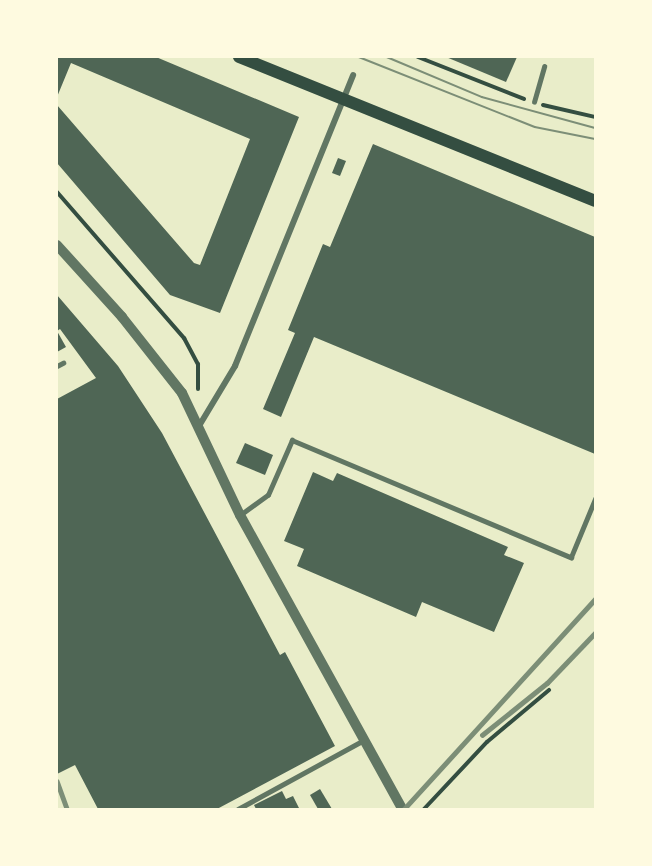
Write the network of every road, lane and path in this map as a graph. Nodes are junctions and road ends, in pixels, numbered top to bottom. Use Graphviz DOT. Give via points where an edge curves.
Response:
graph roads {
  1 [pos="239,57"];
  2 [pos="418,57"];
  3 [pos="544,66"];
  4 [pos="353,75"];
  5 [pos="343,100"];
  6 [pos="534,102"];
  7 [pos="595,117"];
  8 [pos="57,192"];
  9 [pos="595,201"];
  10 [pos="57,245"];
  11 [pos="63,363"];
  12 [pos="57,366"];
  13 [pos="198,395"];
  14 [pos="199,426"];
  15 [pos="595,499"];
  16 [pos="240,515"];
  17 [pos="549,690"];
  18 [pos="362,741"];
  19 [pos="238,809"];
  20 [pos="402,809"];
  21 [pos="424,809"];
  1 -- 5 [label="main road"];
  2 -- 6 [label="path"];
  3 -- 6 [label="lane"];
  4 -- 5 [label="street"];
  5 -- 9 [label="main road"];
  5 -- 14 [label="street" via="235,366"];
  6 -- 7 [label="path"];
  8 -- 13 [label="path" via="184,338 198,364"];
  10 -- 14 [label="street" via="122,317 182,393"];
  11 -- 12 [label="lane"];
  14 -- 16 [label="street"];
  15 -- 16 [label="lane" via="571,557 292,440 268,495"];
  16 -- 18 [label="street"];
  17 -- 21 [label="path" via="472,758"];
  18 -- 19 [label="lane"];
  18 -- 20 [label="street"];
}
